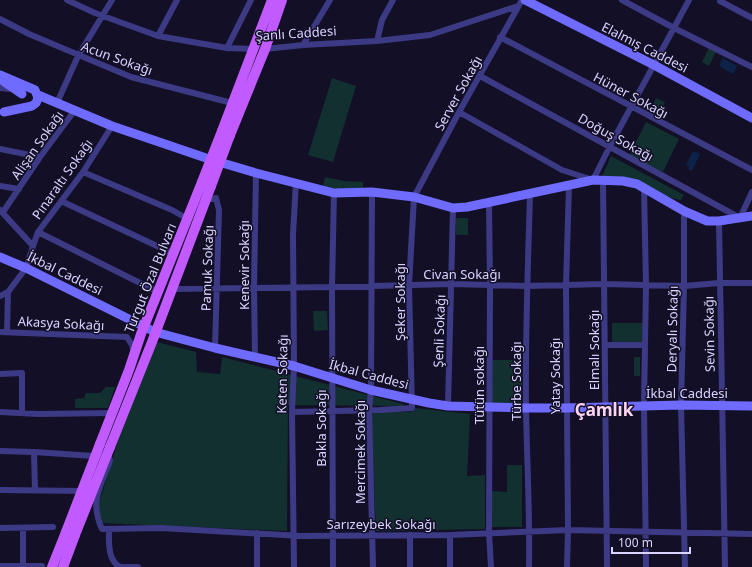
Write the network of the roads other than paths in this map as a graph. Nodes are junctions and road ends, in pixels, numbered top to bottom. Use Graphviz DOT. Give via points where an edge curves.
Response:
graph roads {
  1 [pos="67,0"];
  2 [pos="112,0"];
  3 [pos="177,0"];
  4 [pos="251,0"];
  5 [pos="272,0"];
  6 [pos="282,0"];
  7 [pos="330,0"];
  8 [pos="394,0"];
  9 [pos="526,0"];
  10 [pos="622,0"];
  11 [pos="689,0"];
  12 [pos="721,0"];
  13 [pos="517,6"];
  14 [pos="103,16"];
  15 [pos="752,18"];
  16 [pos="0,19"];
  17 [pos="674,28"];
  18 [pos="158,36"];
  19 [pos="500,38"];
  20 [pos="377,41"];
  21 [pos="303,45"];
  22 [pos="227,48"];
  23 [pos="254,49"];
  24 [pos="265,49"];
  25 [pos="78,56"];
  26 [pos="654,65"];
  27 [pos="752,67"];
  28 [pos="480,76"];
  29 [pos="0,81"];
  30 [pos="30,88"];
  31 [pos="26,95"];
  32 [pos="55,102"];
  33 [pos="232,103"];
  34 [pos="632,108"];
  35 [pos="75,110"];
  36 [pos="459,112"];
  37 [pos="2,113"];
  38 [pos="752,118"];
  39 [pos="112,126"];
  40 [pos="226,133"];
  41 [pos="610,146"];
  42 [pos="0,149"];
  43 [pos="40,157"];
  44 [pos="752,170"];
  45 [pos="83,172"];
  46 [pos="256,173"];
  47 [pos="593,180"];
  48 [pos="603,181"];
  49 [pos="296,182"];
  50 [pos="206,184"];
  51 [pos="569,185"];
  52 [pos="0,186"];
  53 [pos="644,188"];
  54 [pos="19,190"];
  55 [pos="372,192"];
  56 [pos="752,192"];
  57 [pos="334,193"];
  58 [pos="530,194"];
  59 [pos="414,197"];
  60 [pos="206,200"];
  61 [pos="61,201"];
  62 [pos="489,202"];
  63 [pos="453,208"];
  64 [pos="2,211"];
  65 [pos="684,211"];
  66 [pos="752,216"];
  67 [pos="740,218"];
  68 [pos="188,219"];
  69 [pos="719,220"];
  70 [pos="38,232"];
  71 [pos="33,246"];
  72 [pos="174,254"];
  73 [pos="0,257"];
  74 [pos="26,268"];
  75 [pos="719,283"];
  76 [pos="752,283"];
  77 [pos="452,284"];
  78 [pos="604,284"];
  79 [pos="410,285"];
  80 [pos="490,285"];
  81 [pos="566,285"];
  82 [pos="646,285"];
  83 [pos="372,286"];
  84 [pos="527,286"];
  85 [pos="684,286"];
  86 [pos="332,287"];
  87 [pos="254,288"];
  88 [pos="293,288"];
  89 [pos="172,289"];
  90 [pos="218,289"];
  91 [pos="8,292"];
  92 [pos="158,292"];
  93 [pos="0,296"];
  94 [pos="144,325"];
  95 [pos="0,332"];
  96 [pos="7,332"];
  97 [pos="155,332"];
  98 [pos="604,345"];
  99 [pos="644,345"];
  100 [pos="214,348"];
  101 [pos="134,354"];
  102 [pos="256,357"];
  103 [pos="294,366"];
  104 [pos="0,374"];
  105 [pos="332,377"];
  106 [pos="372,390"];
  107 [pos="412,403"];
  108 [pos="644,405"];
  109 [pos="682,405"];
  110 [pos="722,405"];
  111 [pos="448,406"];
  112 [pos="605,406"];
  113 [pos="752,406"];
  114 [pos="490,407"];
  115 [pos="526,408"];
  116 [pos="566,408"];
  117 [pos="369,410"];
  118 [pos="0,412"];
  119 [pos="292,412"];
  120 [pos="331,412"];
  121 [pos="22,413"];
  122 [pos="113,413"];
  123 [pos="105,445"];
  124 [pos="0,451"];
  125 [pos="34,452"];
  126 [pos="0,490"];
  127 [pos="35,490"];
  128 [pos="98,492"];
  129 [pos="53,527"];
  130 [pos="0,528"];
  131 [pos="23,529"];
  132 [pos="110,529"];
  133 [pos="568,530"];
  134 [pos="606,531"];
  135 [pos="646,532"];
  136 [pos="685,532"];
  137 [pos="70,533"];
  138 [pos="256,533"];
  139 [pos="489,533"];
  140 [pos="529,533"];
  141 [pos="724,533"];
  142 [pos="752,534"];
  143 [pos="332,535"];
  144 [pos="372,535"];
  145 [pos="410,535"];
  146 [pos="450,535"];
  147 [pos="294,536"];
  148 [pos="0,566"];
  149 [pos="23,566"];
  150 [pos="47,566"];
  151 [pos="63,567"];
  152 [pos="138,567"];
  153 [pos="257,567"];
  154 [pos="294,567"];
  155 [pos="333,567"];
  156 [pos="373,567"];
  157 [pos="410,567"];
  158 [pos="450,567"];
  159 [pos="491,567"];
  160 [pos="529,567"];
  161 [pos="567,567"];
  162 [pos="607,567"];
  163 [pos="646,567"];
  164 [pos="685,567"];
  165 [pos="725,567"];
  1 -- 14 [label="street, Şanlı Caddesi"];
  2 -- 14 [label="street"];
  3 -- 18 [label="street"];
  4 -- 22 [label="street"];
  5 -- 23 [label="main road, Turgut Özal Bulvarı"];
  6 -- 24 [label="main road, Turgut Özal Bulvarı"];
  7 -- 21 [label="street"];
  8 -- 20 [label="street" via="382,20"];
  9 -- 13 [label="street, Şanlı Caddesi"];
  9 -- 26 [label="street, Elalmış Caddesi"];
  10 -- 17 [label="street"];
  11 -- 17 [label="street"];
  12 -- 15 [label="street"];
  13 -- 19 [label="street, Server Sokağı"];
  13 -- 20 [label="street, Şanlı Caddesi" via="430,34"];
  14 -- 18 [label="street, Şanlı Caddesi"];
  14 -- 25 [label="street"];
  16 -- 25 [label="street, Acun Sokağı"];
  17 -- 26 [label="street"];
  17 -- 27 [label="street"];
  18 -- 22 [label="street, Şanlı Caddesi"];
  19 -- 28 [label="street, Server Sokağı"];
  19 -- 34 [label="street, Hüner Sokağı"];
  20 -- 21 [label="street, Şanlı Caddesi"];
  21 -- 24 [label="street, Şanlı Caddesi"];
  22 -- 23 [label="street, Şanlı Caddesi"];
  23 -- 24 [label="street, Şanlı Caddesi"];
  23 -- 33 [label="main road, Turgut Özal Bulvarı"];
  24 -- 40 [label="main road, Turgut Özal Bulvarı"];
  25 -- 32 [label="street"];
  25 -- 33 [label="street, Acun Sokağı" via="131,77"];
  26 -- 34 [label="street"];
  26 -- 38 [label="street, Elalmış Caddesi"];
  28 -- 36 [label="street, Server Sokağı"];
  28 -- 41 [label="street, Doğuş Sokağı"];
  29 -- 31 [label="street"];
  30 -- 31 [label="street" via="25,90"];
  31 -- 32 [label="street"];
  31 -- 37 [label="street"];
  32 -- 35 [label="street"];
  33 -- 40 [label="main road, Turgut Özal Bulvarı"];
  34 -- 41 [label="street"];
  34 -- 44 [label="street, Hüner Sokağı"];
  35 -- 39 [label="street"];
  35 -- 43 [label="street, Alişan Sokağı"];
  36 -- 47 [label="street" via="562,170"];
  36 -- 59 [label="street, Server Sokağı"];
  39 -- 45 [label="street, Pınaraltı Sokağı"];
  39 -- 46 [label="street"];
  40 -- 50 [label="main road, Turgut Özal Bulvarı, bridge"];
  41 -- 47 [label="street"];
  41 -- 67 [label="street, Doğuş Sokağı"];
  42 -- 43 [label="street"];
  43 -- 54 [label="street, Alişan Sokağı"];
  45 -- 61 [label="street, Pınaraltı Sokağı"];
  45 -- 68 [label="street"];
  46 -- 49 [label="street"];
  46 -- 87 [label="street, Kenevir Sokağı"];
  47 -- 48 [label="street"];
  47 -- 51 [label="street"];
  48 -- 53 [label="street" via="623,181"];
  48 -- 78 [label="street, Elmalı Sokağı"];
  49 -- 57 [label="street"];
  49 -- 88 [label="street, Keten Sokağı"];
  50 -- 60 [label="main road, Turgut Özal Bulvarı"];
  50 -- 68 [label="main road, Turgut Özal Bulvarı"];
  51 -- 58 [label="street"];
  51 -- 81 [label="street, Yatay Sokağı"];
  52 -- 54 [label="street"];
  53 -- 65 [label="street"];
  53 -- 82 [label="street"];
  54 -- 64 [label="street, Alişan Sokağı"];
  55 -- 57 [label="street"];
  55 -- 59 [label="street"];
  55 -- 83 [label="street, Mercimek Sokağı"];
  56 -- 67 [label="street"];
  57 -- 86 [label="street, Bakla Sokağı"];
  58 -- 62 [label="street"];
  58 -- 84 [label="street, Türbe Sokağı"];
  59 -- 63 [label="street"];
  59 -- 79 [label="street, Şeker Sokağı"];
  60 -- 89 [label="main road, Turgut Özal Bulvarı"];
  60 -- 90 [label="street, Pamuk Sokağı" via="216,198 219,210"];
  61 -- 70 [label="street, Pınaraltı Sokağı"];
  61 -- 72 [label="street"];
  62 -- 63 [label="street" via="467,208"];
  62 -- 80 [label="street, Tütün sokağı"];
  63 -- 77 [label="street, Şenli Sokağı"];
  64 -- 71 [label="street"];
  65 -- 69 [label="street" via="707,221"];
  65 -- 85 [label="street, Deryalı Sokağı"];
  66 -- 67 [label="street"];
  67 -- 69 [label="street"];
  68 -- 72 [label="main road, Turgut Özal Bulvarı"];
  69 -- 75 [label="street, Sevin Sokağı"];
  70 -- 71 [label="street, Pınaraltı Sokağı"];
  70 -- 92 [label="street"];
  71 -- 74 [label="street, Pınaraltı Sokağı"];
  72 -- 92 [label="main road, Turgut Özal Bulvarı"];
  73 -- 74 [label="street, İkbal Caddesi"];
  74 -- 91 [label="street, Pınaraltı Sokağı"];
  74 -- 94 [label="street, İkbal Caddesi"];
  75 -- 76 [label="street, Civan Sokağı"];
  75 -- 85 [label="street, Civan Sokağı"];
  75 -- 110 [label="street, Sevin Sokağı"];
  77 -- 79 [label="street, Civan Sokağı"];
  77 -- 80 [label="street, Civan Sokağı"];
  77 -- 111 [label="street, Şenli Sokağı"];
  78 -- 81 [label="street, Civan Sokağı"];
  78 -- 82 [label="street, Civan Sokağı"];
  78 -- 98 [label="street, Elmalı Sokağı"];
  79 -- 83 [label="street, Civan Sokağı"];
  79 -- 107 [label="street, Şeker Sokağı"];
  80 -- 84 [label="street, Civan Sokağı"];
  80 -- 114 [label="street, Tütün sokağı"];
  81 -- 84 [label="street, Civan Sokağı"];
  81 -- 116 [label="street, Yatay Sokağı"];
  82 -- 85 [label="street, Civan Sokağı"];
  82 -- 99 [label="street"];
  83 -- 86 [label="street, Civan Sokağı"];
  83 -- 106 [label="street, Mercimek Sokağı"];
  84 -- 115 [label="street, Türbe Sokağı"];
  85 -- 109 [label="street, Deryalı Sokağı"];
  86 -- 88 [label="street, Civan Sokağı"];
  86 -- 105 [label="street, Bakla Sokağı"];
  87 -- 88 [label="street, Civan Sokağı"];
  87 -- 90 [label="street, Civan Sokağı"];
  87 -- 102 [label="street, Kenevir Sokağı"];
  88 -- 103 [label="street, Keten Sokağı"];
  89 -- 90 [label="street, Civan Sokağı"];
  89 -- 97 [label="main road, Turgut Özal Bulvarı"];
  90 -- 100 [label="street, Pamuk Sokağı"];
  91 -- 93 [label="street"];
  91 -- 96 [label="street"];
  92 -- 94 [label="main road, Turgut Özal Bulvarı"];
  94 -- 97 [label="street, İkbal Caddesi"];
  94 -- 101 [label="main road, Turgut Özal Bulvarı"];
  95 -- 96 [label="street, Akasya Sokağı"];
  96 -- 101 [label="street, Akasya Sokağı" via="127,337"];
  97 -- 100 [label="street, İkbal Caddesi"];
  97 -- 123 [label="main road, Turgut Özal Bulvarı"];
  98 -- 99 [label="street"];
  98 -- 112 [label="street, Elmalı Sokağı"];
  99 -- 108 [label="street"];
  100 -- 102 [label="street, İkbal Caddesi"];
  101 -- 122 [label="main road, Turgut Özal Bulvarı"];
  102 -- 103 [label="street, İkbal Caddesi"];
  103 -- 105 [label="street, İkbal Caddesi"];
  103 -- 119 [label="street, Keten Sokağı"];
  104 -- 121 [label="street" via="22,373"];
  105 -- 106 [label="street, İkbal Caddesi"];
  105 -- 120 [label="street, Bakla Sokağı"];
  106 -- 107 [label="street, İkbal Caddesi"];
  106 -- 117 [label="street, Mercimek Sokağı"];
  107 -- 111 [label="street, İkbal Caddesi"];
  107 -- 117 [label="street"];
  108 -- 109 [label="street, İkbal Caddesi"];
  108 -- 112 [label="street, İkbal Caddesi"];
  108 -- 135 [label="street"];
  109 -- 110 [label="street, İkbal Caddesi"];
  109 -- 136 [label="street, Deryalı Sokağı"];
  110 -- 113 [label="street, İkbal Caddesi"];
  110 -- 141 [label="street, Sevin Sokağı"];
  111 -- 114 [label="street, İkbal Caddesi"];
  112 -- 116 [label="street, İkbal Caddesi"];
  112 -- 134 [label="street, Elmalı Sokağı"];
  114 -- 115 [label="street, İkbal Caddesi"];
  114 -- 139 [label="street, Tütün sokağı"];
  115 -- 116 [label="street, İkbal Caddesi"];
  115 -- 140 [label="street, Türbe Sokağı"];
  116 -- 133 [label="street, Yatay Sokağı"];
  117 -- 120 [label="street"];
  117 -- 144 [label="street, Mercimek Sokağı"];
  118 -- 121 [label="street"];
  119 -- 120 [label="street"];
  119 -- 147 [label="street, Keten Sokağı"];
  120 -- 143 [label="street, Bakla Sokağı"];
  121 -- 122 [label="street"];
  122 -- 123 [label="main road, Turgut Özal Bulvarı"];
  123 -- 137 [label="main road, Turgut Özal Bulvarı, bridge"];
  124 -- 125 [label="street"];
  125 -- 127 [label="street"];
  125 -- 128 [label="street" via="109,457"];
  126 -- 127 [label="street"];
  127 -- 128 [label="street"];
  128 -- 132 [label="street" via="97,518 102,529"];
  129 -- 131 [label="street"];
  130 -- 131 [label="street"];
  131 -- 149 [label="street"];
  132 -- 138 [label="street, Sarızeybek Sokağı" via="161,528"];
  132 -- 152 [label="street" via="108,540 114,561 121,567"];
  133 -- 134 [label="street, Sarızeybek Sokağı"];
  133 -- 140 [label="street, Sarızeybek Sokağı"];
  133 -- 161 [label="street, Yatay Sokağı"];
  134 -- 135 [label="street, Sarızeybek Sokağı"];
  134 -- 162 [label="street, Elmalı Sokağı"];
  135 -- 136 [label="street, Sarızeybek Sokağı"];
  135 -- 163 [label="street"];
  136 -- 141 [label="street, Sarızeybek Sokağı"];
  136 -- 164 [label="street, Deryalı Sokağı"];
  137 -- 150 [label="main road, Turgut Özal Bulvarı"];
  137 -- 151 [label="main road, Turgut Özal Bulvarı"];
  138 -- 147 [label="street, Sarızeybek Sokağı"];
  138 -- 153 [label="street"];
  139 -- 140 [label="street, Sarızeybek Sokağı"];
  139 -- 146 [label="street, Sarızeybek Sokağı"];
  139 -- 159 [label="street, Tütün sokağı"];
  140 -- 160 [label="street, Türbe Sokağı"];
  141 -- 142 [label="street, Sarızeybek Sokağı"];
  141 -- 165 [label="street, Sevin Sokağı"];
  143 -- 144 [label="street, Sarızeybek Sokağı"];
  143 -- 147 [label="street, Sarızeybek Sokağı"];
  143 -- 155 [label="street, Bakla Sokağı"];
  144 -- 145 [label="street, Sarızeybek Sokağı"];
  144 -- 156 [label="street, Mercimek Sokağı"];
  145 -- 146 [label="street, Sarızeybek Sokağı"];
  145 -- 157 [label="street"];
  146 -- 158 [label="street"];
  147 -- 154 [label="street, Keten Sokağı"];
  148 -- 149 [label="street"];
  149 -- 150 [label="street"];
}
